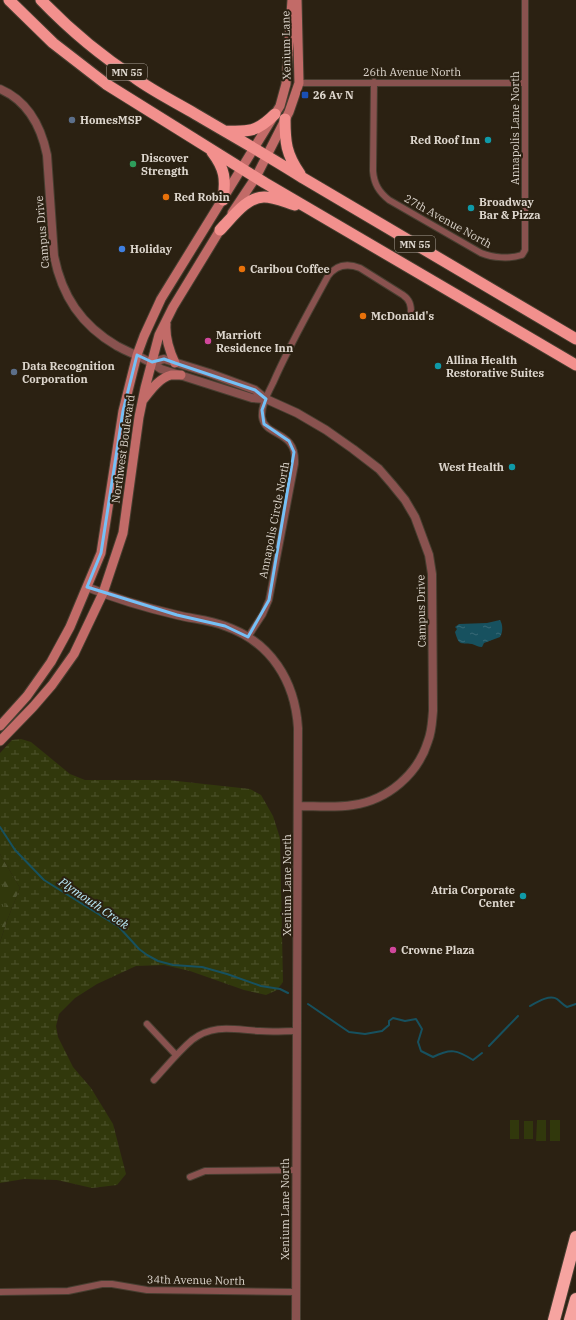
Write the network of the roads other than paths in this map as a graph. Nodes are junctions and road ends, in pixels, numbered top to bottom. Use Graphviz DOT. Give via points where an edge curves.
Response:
graph roads {
  1 [pos="9,0"];
  2 [pos="41,0"];
  3 [pos="292,0"];
  4 [pos="297,0"];
  5 [pos="525,0"];
  6 [pos="374,82"];
  7 [pos="525,82"];
  8 [pos="299,83"];
  9 [pos="0,89"];
  10 [pos="280,116"];
  11 [pos="222,130"];
  12 [pos="209,148"];
  13 [pos="255,148"];
  14 [pos="267,155"];
  15 [pos="242,169"];
  16 [pos="256,177"];
  17 [pos="303,178"];
  18 [pos="223,200"];
  19 [pos="308,208"];
  20 [pos="220,230"];
  21 [pos="522,255"];
  22 [pos="411,313"];
  23 [pos="166,320"];
  24 [pos="576,339"];
  25 [pos="137,355"];
  26 [pos="152,362"];
  27 [pos="175,362"];
  28 [pos="576,365"];
  29 [pos="181,375"];
  30 [pos="266,399"];
  31 [pos="142,401"];
  32 [pos="88,587"];
  33 [pos="103,593"];
  34 [pos="248,638"];
  35 [pos="0,726"];
  36 [pos="0,741"];
  37 [pos="298,806"];
  38 [pos="148,1024"];
  39 [pos="297,1031"];
  40 [pos="176,1055"];
  41 [pos="154,1080"];
  42 [pos="296,1170"];
  43 [pos="190,1177"];
  44 [pos="576,1237"];
  45 [pos="0,1292"];
  46 [pos="296,1292"];
  47 [pos="576,1298"];
  48 [pos="296,1320"];
  49 [pos="554,1320"];
  50 [pos="570,1320"];
  1 -- 12 [label="highway, MN 55" via="53,43 106,84"];
  2 -- 11 [label="highway, MN 55" via="73,30 134,78"];
  3 -- 10 [label="main road, Xenium Lane" via="286,84"];
  4 -- 8 [label="main road, Xenium Lane"];
  5 -- 7 [label="street, Annapolis Lane North"];
  6 -- 7 [label="street, 26th Avenue North"];
  6 -- 8 [label="street, 26th Avenue North"];
  6 -- 21 [label="street, 27th Avenue North" via="374,177 380,192 389,200 481,253 498,257"];
  7 -- 21 [label="street, Annapolis Lane North" via="525,250"];
  8 -- 10 [label="main road, Xenium Lane"];
  9 -- 25 [label="street, Campus Drive" via="8,92 26,108 44,140 54,256 62,288 91,327"];
  10 -- 11 [label="highway" via="251,130"];
  10 -- 13 [label="main road, Xenium Lane"];
  10 -- 14 [label="main road, Xenium Lane"];
  10 -- 17 [label="highway" via="288,151"];
  11 -- 13 [label="highway, MN 55"];
  12 -- 15 [label="highway, MN 55"];
  12 -- 18 [label="highway" via="223,172"];
  13 -- 14 [label="highway, MN 55"];
  13 -- 15 [label="main road, Northwest Boulevard"];
  14 -- 16 [label="main road, Northwest Boulevard"];
  14 -- 17 [label="highway, MN 55"];
  15 -- 16 [label="highway, MN 55"];
  15 -- 18 [label="main road, Northwest Boulevard"];
  16 -- 19 [label="highway, MN 55"];
  16 -- 20 [label="main road, Northwest Boulevard"];
  17 -- 24 [label="highway, MN 55"];
  18 -- 25 [label="main road, Northwest Boulevard" via="161,299"];
  19 -- 20 [label="highway" via="265,197 257,198 248,202"];
  19 -- 28 [label="highway, MN 55"];
  20 -- 23 [label="main road, Northwest Boulevard"];
  22 -- 30 [label="street, Annapolis Circle North" via="408,299 360,268 346,265 332,271 298,330"];
  23 -- 26 [label="main road, Northwest Boulevard"];
  23 -- 27 [label="main road" via="167,342"];
  25 -- 26 [label="street, Campus Drive"];
  25 -- 32 [label="main road, Northwest Boulevard" via="123,411 101,553"];
  26 -- 27 [label="street, Campus Drive" via="164,359"];
  26 -- 29 [label="street, Campus Drive" via="161,369"];
  26 -- 31 [label="main road, Northwest Boulevard"];
  27 -- 30 [label="street, Campus Drive" via="255,390"];
  29 -- 30 [label="street, Campus Drive" via="252,398"];
  29 -- 31 [label="main road" via="171,375 164,379"];
  30 -- 34 [label="street, Annapolis Circle North" via="262,410 264,424 289,441 294,452 295,464 269,600"];
  30 -- 37 [label="street, Campus Drive" via="298,413 326,430 379,469 405,500 415,517 427,548 434,595 433,711 430,735 423,754 406,779 368,802 353,805"];
  31 -- 33 [label="main road, Northwest Boulevard" via="123,534"];
  32 -- 33 [label="street, Xenium Lane North"];
  32 -- 35 [label="main road, Northwest Boulevard" via="51,662 27,696"];
  33 -- 34 [label="street, Xenium Lane North" via="225,626"];
  33 -- 36 [label="main road, Northwest Boulevard" via="74,654 33,708"];
  34 -- 37 [label="street, Xenium Lane North" via="279,666 293,696 298,728"];
  37 -- 39 [label="street, Xenium Lane North"];
  38 -- 40 [label="street"];
  39 -- 40 [label="street" via="216,1029 193,1040"];
  39 -- 42 [label="street, Xenium Lane North"];
  40 -- 41 [label="street"];
  42 -- 43 [label="street" via="205,1171"];
  42 -- 46 [label="street, Xenium Lane North"];
  44 -- 49 [label="highway"];
  45 -- 46 [label="street, 34th Avenue North" via="68,1291 112,1284 152,1290"];
  46 -- 48 [label="street, Xenium Lane North"];
  47 -- 50 [label="highway"];
}
